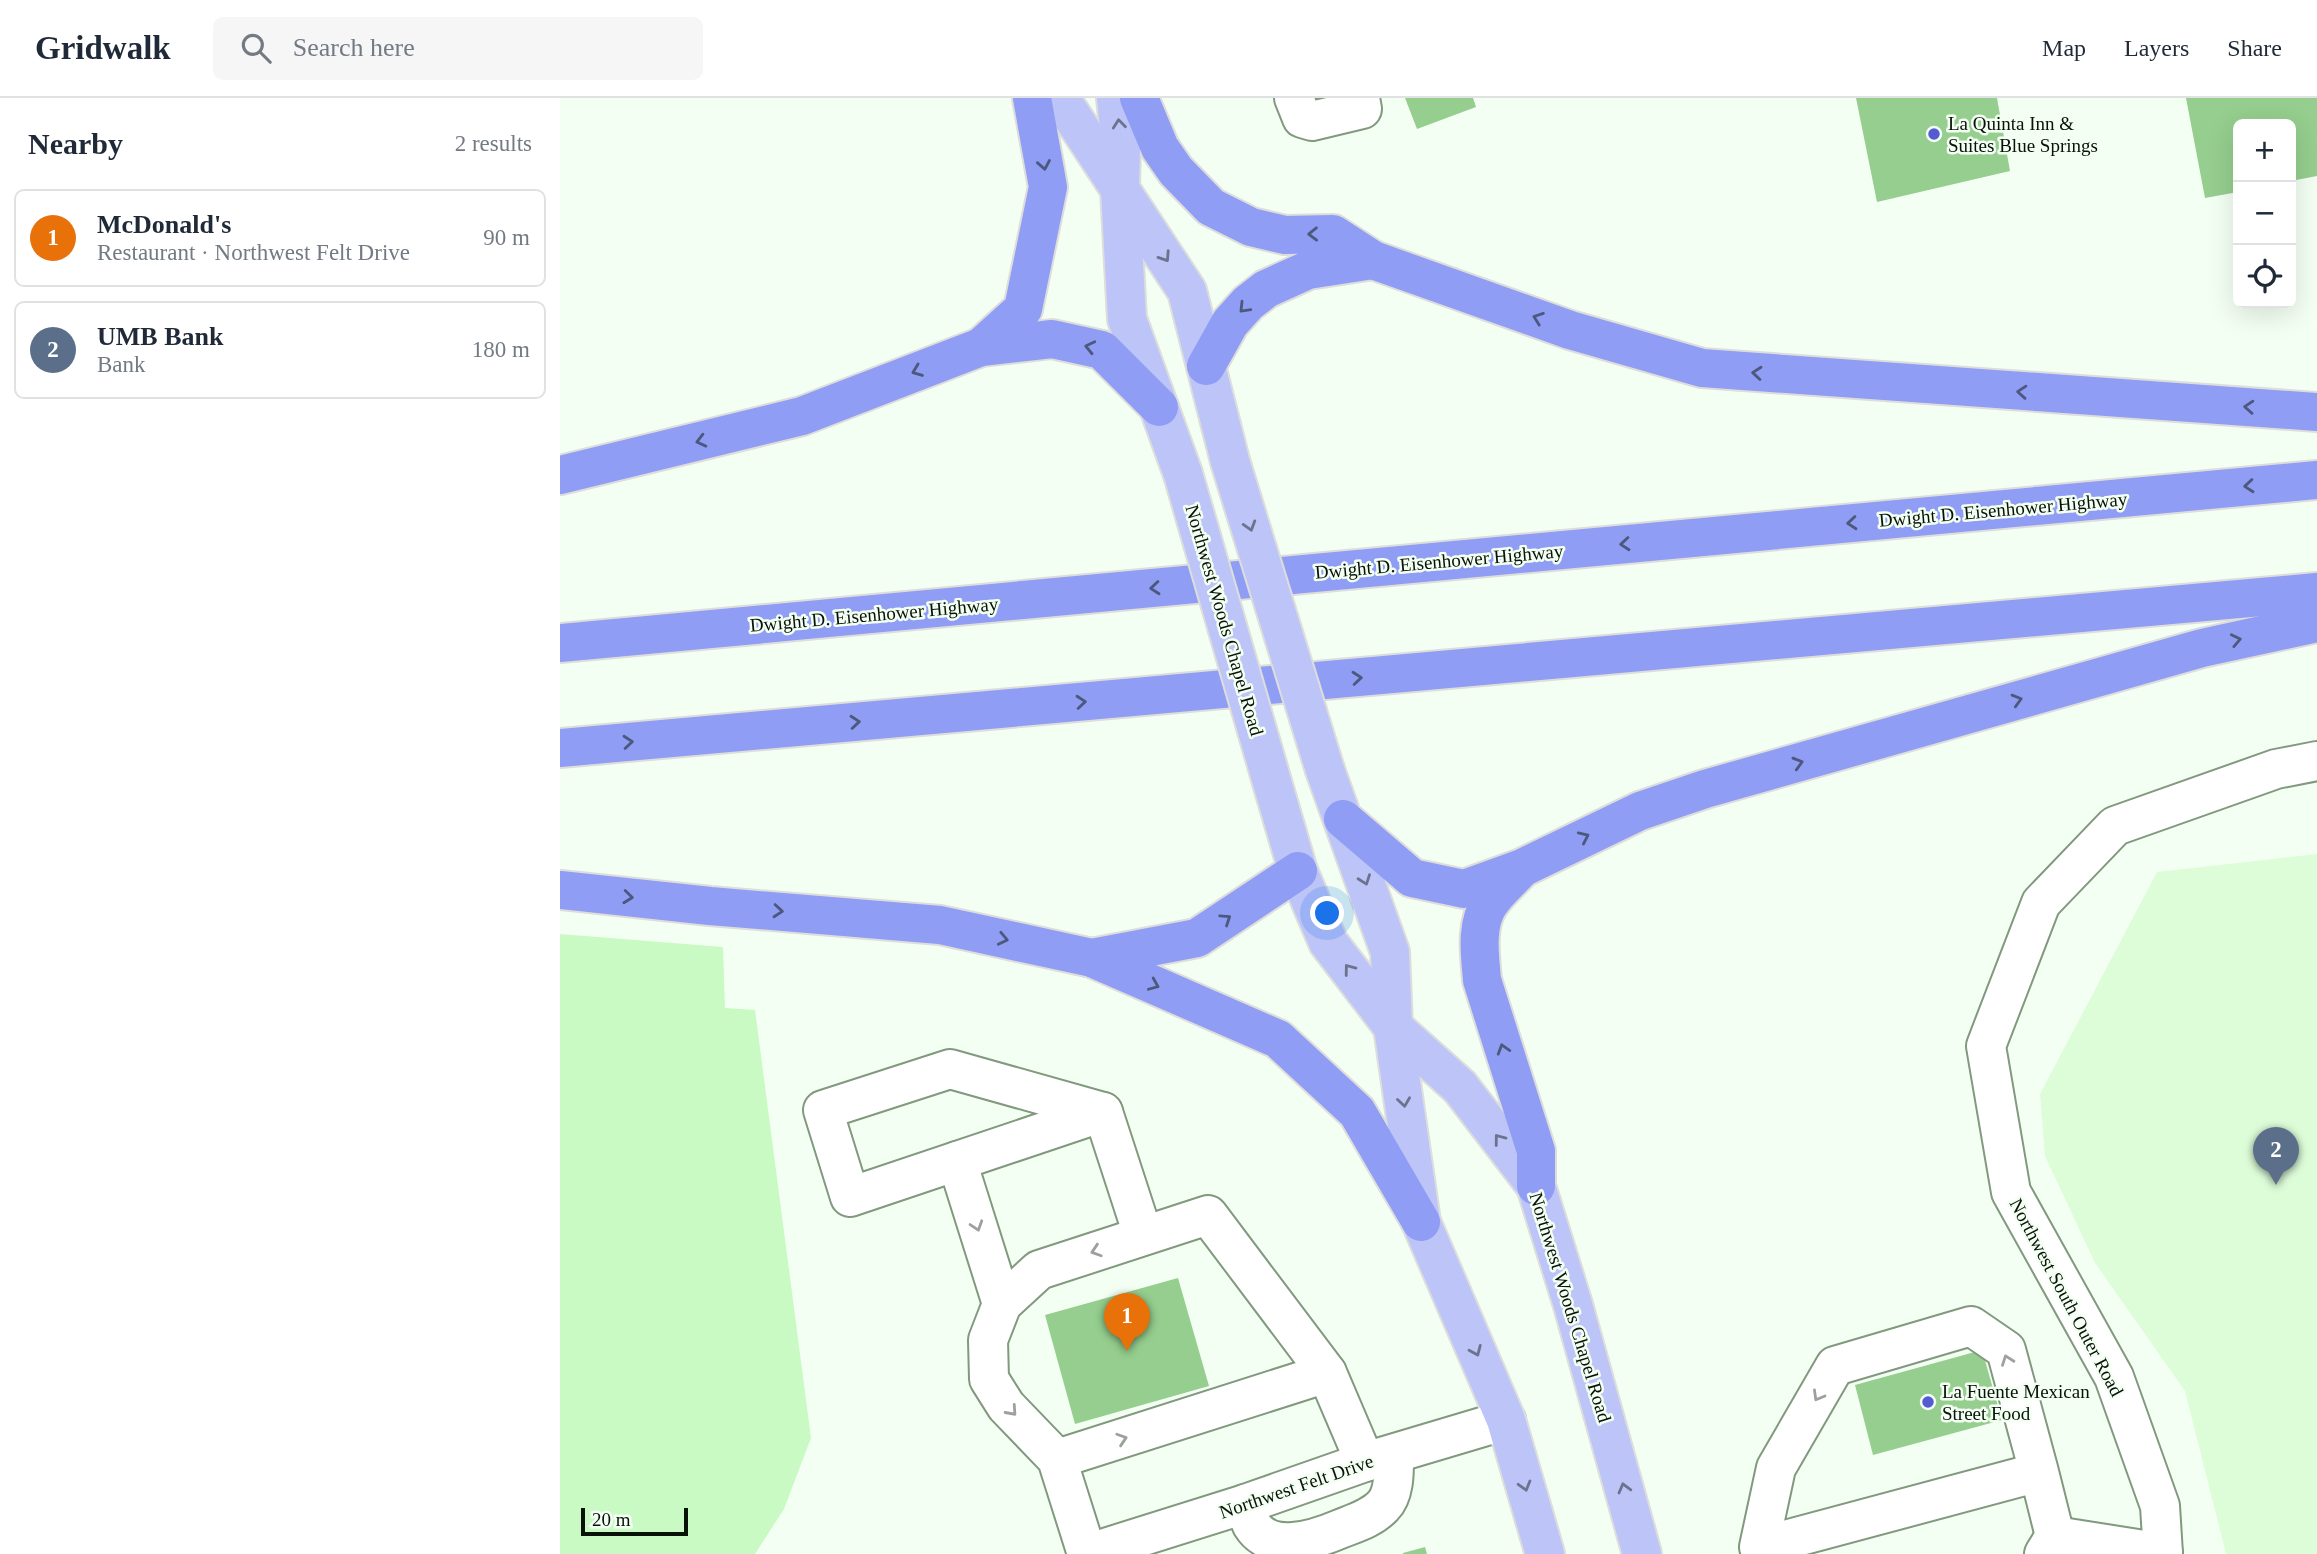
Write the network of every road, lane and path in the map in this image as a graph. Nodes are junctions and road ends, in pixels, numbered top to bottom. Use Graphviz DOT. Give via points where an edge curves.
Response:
graph roads {
  1 [pos="1032,98"];
  2 [pos="1060,98"];
  3 [pos="1116,98"];
  4 [pos="1139,98"];
  5 [pos="1294,98"];
  6 [pos="1360,98"];
  7 [pos="1120,190"];
  8 [pos="1373,260"];
  9 [pos="981,347"];
  10 [pos="1206,366"];
  11 [pos="1159,407"];
  12 [pos="2317,412"];
  13 [pos="560,475"];
  14 [pos="2317,480"];
  15 [pos="2317,592"];
  16 [pos="2317,623"];
  17 [pos="560,643"];
  18 [pos="560,748"];
  19 [pos="2317,761"];
  20 [pos="1343,819"];
  21 [pos="1522,867"];
  22 [pos="1298,871"];
  23 [pos="560,890"];
  24 [pos="1092,958"];
  25 [pos="1393,1027"];
  26 [pos="1103,1112"];
  27 [pos="957,1161"];
  28 [pos="1536,1186"];
  29 [pos="1421,1222"];
  30 [pos="1143,1236"];
  31 [pos="1002,1304"];
  32 [pos="1327,1373"];
  33 [pos="1506,1420"];
  34 [pos="1379,1458"];
  35 [pos="1057,1460"];
  36 [pos="2039,1472"];
  37 [pos="1245,1504"];
  38 [pos="2050,1545"];
  39 [pos="1267,1548"];
  40 [pos="1086,1554"];
  41 [pos="1545,1554"];
  42 [pos="1642,1554"];
  43 [pos="2163,1554"];
  1 -- 9 [label="highway, one-way" via="1048,187 1043,214 1023,309"];
  2 -- 7 [label="main road, Northwest Woods Chapel Road"];
  7 -- 3 [label="main road, Northwest Woods Chapel Road, one-way"];
  8 -- 4 [label="highway, one-way" via="1333,234 1284,235 1251,227 1212,208 1176,172 1160,148"];
  5 -- 6 [label="street" via="1302,118 1312,121 1362,109"];
  7 -- 10 [label="main road, Northwest Woods Chapel Road, one-way" via="1186,291"];
  7 -- 11 [label="main road, Northwest Woods Chapel Road" via="1127,318"];
  8 -- 10 [label="highway, one-way" via="1308,270 1266,289 1230,323"];
  12 -- 8 [label="highway, one-way" via="1702,368 1570,330"];
  11 -- 9 [label="highway, one-way" via="1102,350 1052,339"];
  9 -- 13 [label="highway, one-way" via="803,416"];
  10 -- 20 [label="main road, Northwest Woods Chapel Road, one-way, bridge" via="1230,461"];
  11 -- 22 [label="main road, Northwest Woods Chapel Road, bridge" via="1183,474"];
  14 -- 17 [label="highway, Dwight D. Eisenhower Highway, one-way"];
  18 -- 15 [label="highway, one-way"];
  21 -- 16 [label="highway, one-way" via="1640,811 1705,789 2202,648"];
  19 -- 43 [label="street, Northwest South Outer Road" via="2276,769 2115,826 2041,903 1986,1046 2011,1192 2115,1377 2160,1506"];
  20 -- 21 [label="highway" via="1412,878 1464,890"];
  20 -- 25 [label="main road, Northwest Woods Chapel Road, one-way" via="1390,952"];
  28 -- 21 [label="highway, one-way" via="1536,1151 1482,980 1480,956 1480,930 1488,905"];
  24 -- 22 [label="highway, one-way" via="1197,938"];
  25 -- 22 [label="main road, Northwest Woods Chapel Road, one-way" via="1328,942"];
  23 -- 24 [label="highway, one-way" via="940,925"];
  24 -- 29 [label="highway, one-way" via="1278,1039 1357,1112"];
  28 -- 25 [label="main road, Northwest Woods Chapel Road, one-way" via="1460,1087"];
  25 -- 29 [label="main road, Northwest Woods Chapel Road, one-way"];
  26 -- 27 [label="street"];
  26 -- 27 [label="street" via="950,1069 823,1110 850,1197"];
  26 -- 30 [label="street"];
  27 -- 31 [label="street, one-way"];
  42 -- 28 [label="main road, Northwest Woods Chapel Road, one-way"];
  29 -- 33 [label="main road, Northwest Woods Chapel Road, one-way"];
  30 -- 31 [label="street, one-way" via="1039,1269"];
  30 -- 32 [label="street" via="1208,1214"];
  31 -- 35 [label="street, one-way" via="988,1340 989,1379 1006,1406"];
  32 -- 34 [label="street"];
  35 -- 32 [label="street, one-way"];
  33 -- 34 [label="street, Northwest Felt Drive"];
  33 -- 41 [label="main road, Northwest Woods Chapel Road, one-way"];
  34 -- 37 [label="street, Northwest Felt Drive"];
  34 -- 39 [label="street" via="1389,1497 1384,1506 1368,1518 1315,1540"];
  35 -- 40 [label="street"];
  36 -- 36 [label="street, one-way" via="2006,1350 1971,1326 1835,1366 1776,1468 1759,1548"];
  36 -- 38 [label="street"];
  37 -- 39 [label="street" via="1252,1526"];
  37 -- 40 [label="street, Northwest Felt Drive"];
  38 -- 43 [label="street"];
}
